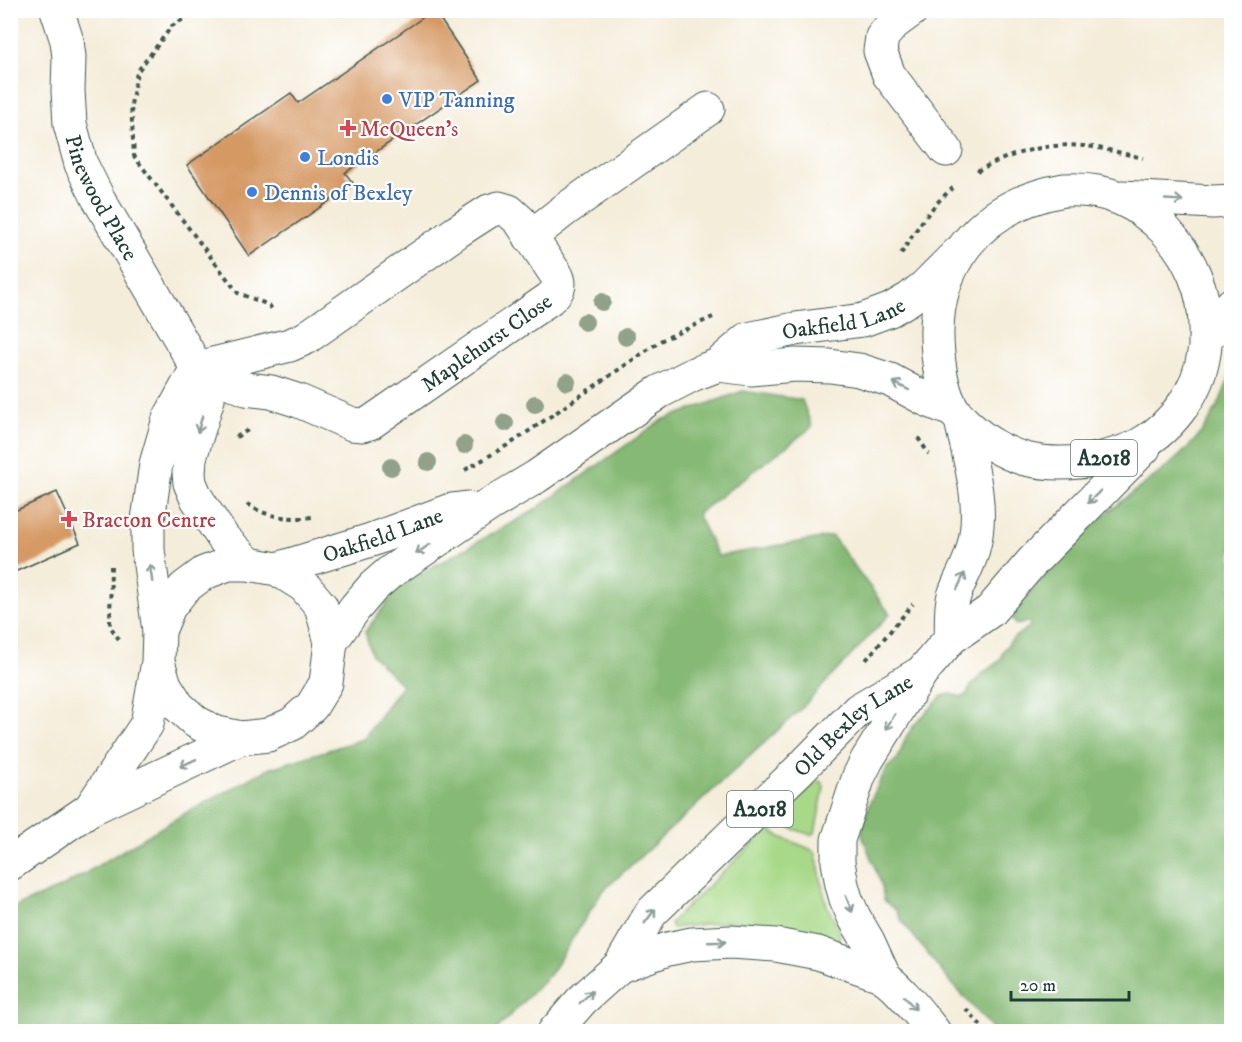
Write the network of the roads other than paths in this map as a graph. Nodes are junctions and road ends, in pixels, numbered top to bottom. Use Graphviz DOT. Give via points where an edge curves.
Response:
graph roads {
  1 [pos="57,10"];
  2 [pos="912,10"];
  3 [pos="708,109"];
  4 [pos="946,150"];
  5 [pos="1117,197"];
  6 [pos="1232,201"];
  7 [pos="530,237"];
  8 [pos="958,253"];
  9 [pos="1232,304"];
  10 [pos="1205,340"];
  11 [pos="718,365"];
  12 [pos="197,368"];
  13 [pos="957,416"];
  14 [pos="1165,426"];
  15 [pos="489,505"];
  16 [pos="263,566"];
  17 [pos="951,638"];
  18 [pos="332,642"];
  19 [pos="159,646"];
  20 [pos="921,673"];
  21 [pos="241,738"];
  22 [pos="90,809"];
  23 [pos="10,864"];
  24 [pos="620,966"];
  25 [pos="884,976"];
  26 [pos="554,1032"];
  27 [pos="934,1032"];
  1 -- 12 [label="street, Pinewood Place" via="69,57 69,124 81,164"];
  2 -- 4 [label="street" via="882,37 880,51 889,75"];
  3 -- 7 [label="street"];
  5 -- 6 [label="street, A2018, one-way"];
  5 -- 8 [label="street, A2018" via="1076,190 1032,198 986,223"];
  5 -- 10 [label="street, A2018" via="1160,225 1180,249 1201,293"];
  7 -- 12 [label="street, Maplehurst Close" via="513,214 494,209 306,338"];
  7 -- 12 [label="street, Maplehurst Close" via="557,276 558,291 367,425 352,424 287,396 246,389"];
  8 -- 11 [label="street, Oakfield Lane" via="925,286 890,310 863,320 748,339"];
  8 -- 13 [label="street, A2018" via="937,318 939,365 946,395"];
  9 -- 10 [label="street, A2018"];
  10 -- 14 [label="street, A2018" via="1198,377"];
  13 -- 11 [label="street, Oakfield Lane, one-way" via="890,380 859,370"];
  11 -- 15 [label="street, Oakfield Lane" via="659,392"];
  12 -- 16 [label="street, Pinewood Place, one-way" via="207,399 190,458 190,483 224,539"];
  19 -- 12 [label="street, one-way" via="148,550 149,509 169,419"];
  13 -- 14 [label="street, A2018" via="983,439 1007,452 1060,464 1121,453 1142,444"];
  17 -- 13 [label="street, A2018, one-way" via="953,598 973,549 977,524 975,488"];
  14 -- 17 [label="street, Old Bexley Lane / A2018, one-way" via="1039,554 990,611"];
  15 -- 16 [label="street, Oakfield Lane" via="451,510 371,540"];
  15 -- 18 [label="street, Oakfield Lane, one-way" via="389,573 355,608"];
  16 -- 18 [label="street, Oakfield Lane" via="304,586 321,606"];
  16 -- 19 [label="street, Oakfield Lane" via="228,564 204,573 184,588 169,608"];
  17 -- 20 [label="street, Old Bexley Lane / A2018"];
  18 -- 21 [label="street, Oakfield Lane" via="326,683 312,706 292,724 268,735"];
  19 -- 21 [label="street, Oakfield Lane" via="165,685 178,706 217,734"];
  19 -- 22 [label="street, Oakfield Lane" via="147,724"];
  24 -- 20 [label="street, Old Bexley Lane / A2018, one-way" via="651,913 858,710"];
  20 -- 25 [label="street, Old Bexley Lane / A2018, one-way" via="859,776 837,846 846,899"];
  21 -- 22 [label="street, Oakfield Lane, one-way"];
  22 -- 23 [label="street, Oakfield Lane"];
  24 -- 25 [label="street, one-way" via="668,949 731,942 818,953"];
  26 -- 24 [label="street, one-way"];
  25 -- 27 [label="street, one-way"];
}
